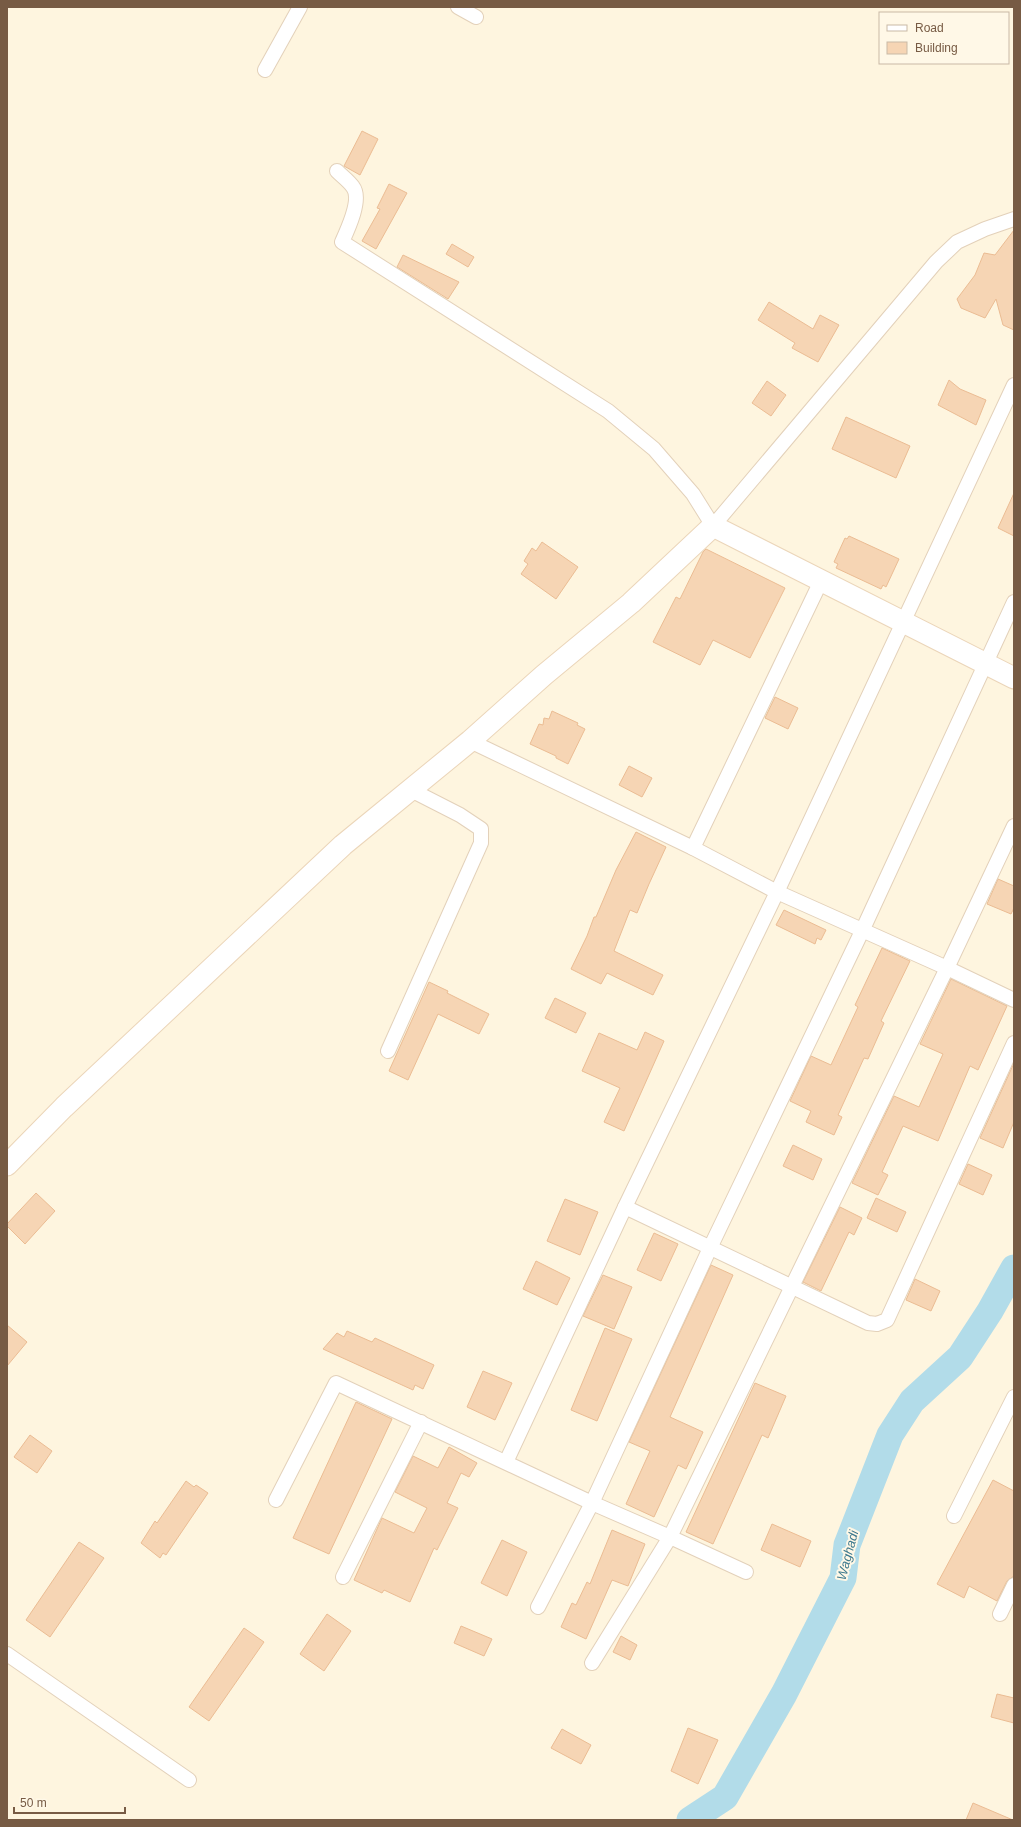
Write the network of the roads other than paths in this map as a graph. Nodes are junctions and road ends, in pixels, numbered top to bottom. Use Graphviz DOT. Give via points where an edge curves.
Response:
graph roads {
  1 [pos="300,7"];
  2 [pos="458,7"];
  3 [pos="476,17"];
  4 [pos="265,70"];
  5 [pos="338,171"];
  6 [pos="1014,219"];
  7 [pos="1014,385"];
  8 [pos="713,526"];
  9 [pos="821,581"];
  10 [pos="1014,602"];
  11 [pos="902,622"];
  12 [pos="985,664"];
  13 [pos="1014,678"];
  14 [pos="470,742"];
  15 [pos="411,790"];
  16 [pos="1014,826"];
  17 [pos="693,848"];
  18 [pos="777,892"];
  19 [pos="863,929"];
  20 [pos="947,968"];
  21 [pos="1014,1000"];
  22 [pos="1014,1043"];
  23 [pos="388,1051"];
  24 [pos="7,1165"];
  25 [pos="625,1207"];
  26 [pos="710,1248"];
  27 [pos="793,1287"];
  28 [pos="1014,1397"];
  29 [pos="421,1422"];
  30 [pos="506,1462"];
  31 [pos="276,1500"];
  32 [pos="592,1503"];
  33 [pos="954,1516"];
  34 [pos="670,1537"];
  35 [pos="746,1572"];
  36 [pos="343,1577"];
  37 [pos="1014,1585"];
  38 [pos="538,1607"];
  39 [pos="1000,1614"];
  40 [pos="7,1654"];
  41 [pos="592,1663"];
  42 [pos="189,1780"];
  1 -- 4 [label="street"];
  2 -- 3 [label="street"];
  5 -- 8 [label="street" via="354,188 356,201 351,222 342,242 608,411 654,449 693,494"];
  6 -- 8 [label="street" via="956,242 936,262"];
  7 -- 11 [label="street"];
  8 -- 9 [label="street"];
  8 -- 14 [label="street" via="631,603"];
  9 -- 11 [label="street"];
  9 -- 17 [label="street"];
  10 -- 12 [label="street"];
  11 -- 12 [label="street"];
  11 -- 18 [label="street"];
  12 -- 13 [label="street"];
  12 -- 19 [label="street"];
  14 -- 15 [label="street"];
  14 -- 17 [label="street"];
  15 -- 23 [label="street" via="460,815 481,830 481,843"];
  15 -- 24 [label="street" via="343,845 64,1107"];
  16 -- 20 [label="street"];
  17 -- 18 [label="street"];
  18 -- 19 [label="street"];
  18 -- 25 [label="street"];
  19 -- 20 [label="street"];
  19 -- 26 [label="street"];
  20 -- 21 [label="street"];
  20 -- 27 [label="street"];
  22 -- 27 [label="street" via="887,1320 877,1324 868,1323"];
  25 -- 26 [label="street"];
  25 -- 30 [label="street"];
  26 -- 27 [label="street"];
  26 -- 32 [label="street"];
  27 -- 34 [label="street"];
  28 -- 33 [label="street"];
  29 -- 30 [label="street"];
  29 -- 31 [label="street" via="336,1383"];
  29 -- 36 [label="street"];
  30 -- 32 [label="street"];
  32 -- 34 [label="street"];
  32 -- 38 [label="street"];
  34 -- 35 [label="street"];
  34 -- 41 [label="street"];
  37 -- 39 [label="street"];
  40 -- 42 [label="street"];
}
